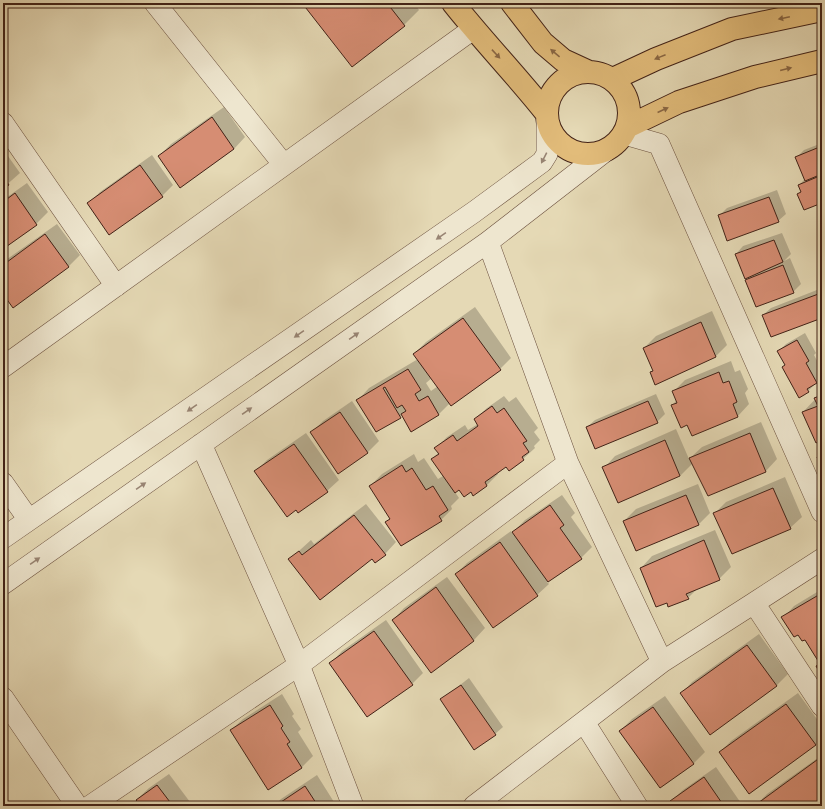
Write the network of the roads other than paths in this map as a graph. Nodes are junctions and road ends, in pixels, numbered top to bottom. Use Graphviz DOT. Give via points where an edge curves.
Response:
graph roads {
  1 [pos="155,3"];
  2 [pos="453,3"];
  3 [pos="514,4"];
  4 [pos="814,8"];
  5 [pos="473,29"];
  6 [pos="822,60"];
  7 [pos="589,72"];
  8 [pos="613,79"];
  9 [pos="547,117"];
  10 [pos="3,123"];
  11 [pos="626,130"];
  12 [pos="608,149"];
  13 [pos="284,165"];
  14 [pos="488,242"];
  15 [pos="116,286"];
  16 [pos="3,367"];
  17 [pos="201,444"];
  18 [pos="568,462"];
  19 [pos="3,483"];
  20 [pos="822,512"];
  21 [pos="29,520"];
  22 [pos="3,538"];
  23 [pos="822,559"];
  24 [pos="3,584"];
  25 [pos="754,603"];
  26 [pos="662,662"];
  27 [pos="299,665"];
  28 [pos="3,698"];
  29 [pos="822,706"];
  30 [pos="584,722"];
  31 [pos="77,806"];
  32 [pos="90,806"];
  33 [pos="353,806"];
  34 [pos="474,806"];
  35 [pos="637,806"];
  1 -- 13 [label="street"];
  2 -- 5 [label="main road"];
  7 -- 3 [label="main road, one-way" via="563,60 543,43"];
  4 -- 8 [label="main road, one-way" via="732,29 656,58"];
  5 -- 9 [label="main road, one-way" via="521,80"];
  5 -- 13 [label="street"];
  11 -- 6 [label="main road, one-way" via="679,102 755,77"];
  7 -- 8 [label="main road"];
  7 -- 9 [label="main road" via="577,73 557,86 550,96"];
  8 -- 11 [label="main road" via="620,86 629,106"];
  9 -- 12 [label="main road" via="551,130 565,148 586,154 598,154"];
  9 -- 21 [label="street, one-way" via="547,154 542,162 474,212"];
  10 -- 15 [label="street"];
  11 -- 12 [label="main road" via="617,143"];
  11 -- 20 [label="street" via="659,144"];
  12 -- 14 [label="street"];
  13 -- 15 [label="street"];
  17 -- 14 [label="street, one-way"];
  14 -- 18 [label="street"];
  15 -- 16 [label="street"];
  24 -- 17 [label="street, one-way"];
  17 -- 27 [label="street"];
  18 -- 26 [label="street"];
  18 -- 27 [label="street"];
  19 -- 21 [label="street"];
  21 -- 22 [label="street"];
  23 -- 25 [label="street"];
  25 -- 26 [label="street"];
  25 -- 29 [label="street"];
  26 -- 30 [label="street"];
  27 -- 32 [label="street"];
  27 -- 33 [label="street"];
  28 -- 31 [label="street"];
  30 -- 34 [label="street"];
  30 -- 35 [label="street"];
}
